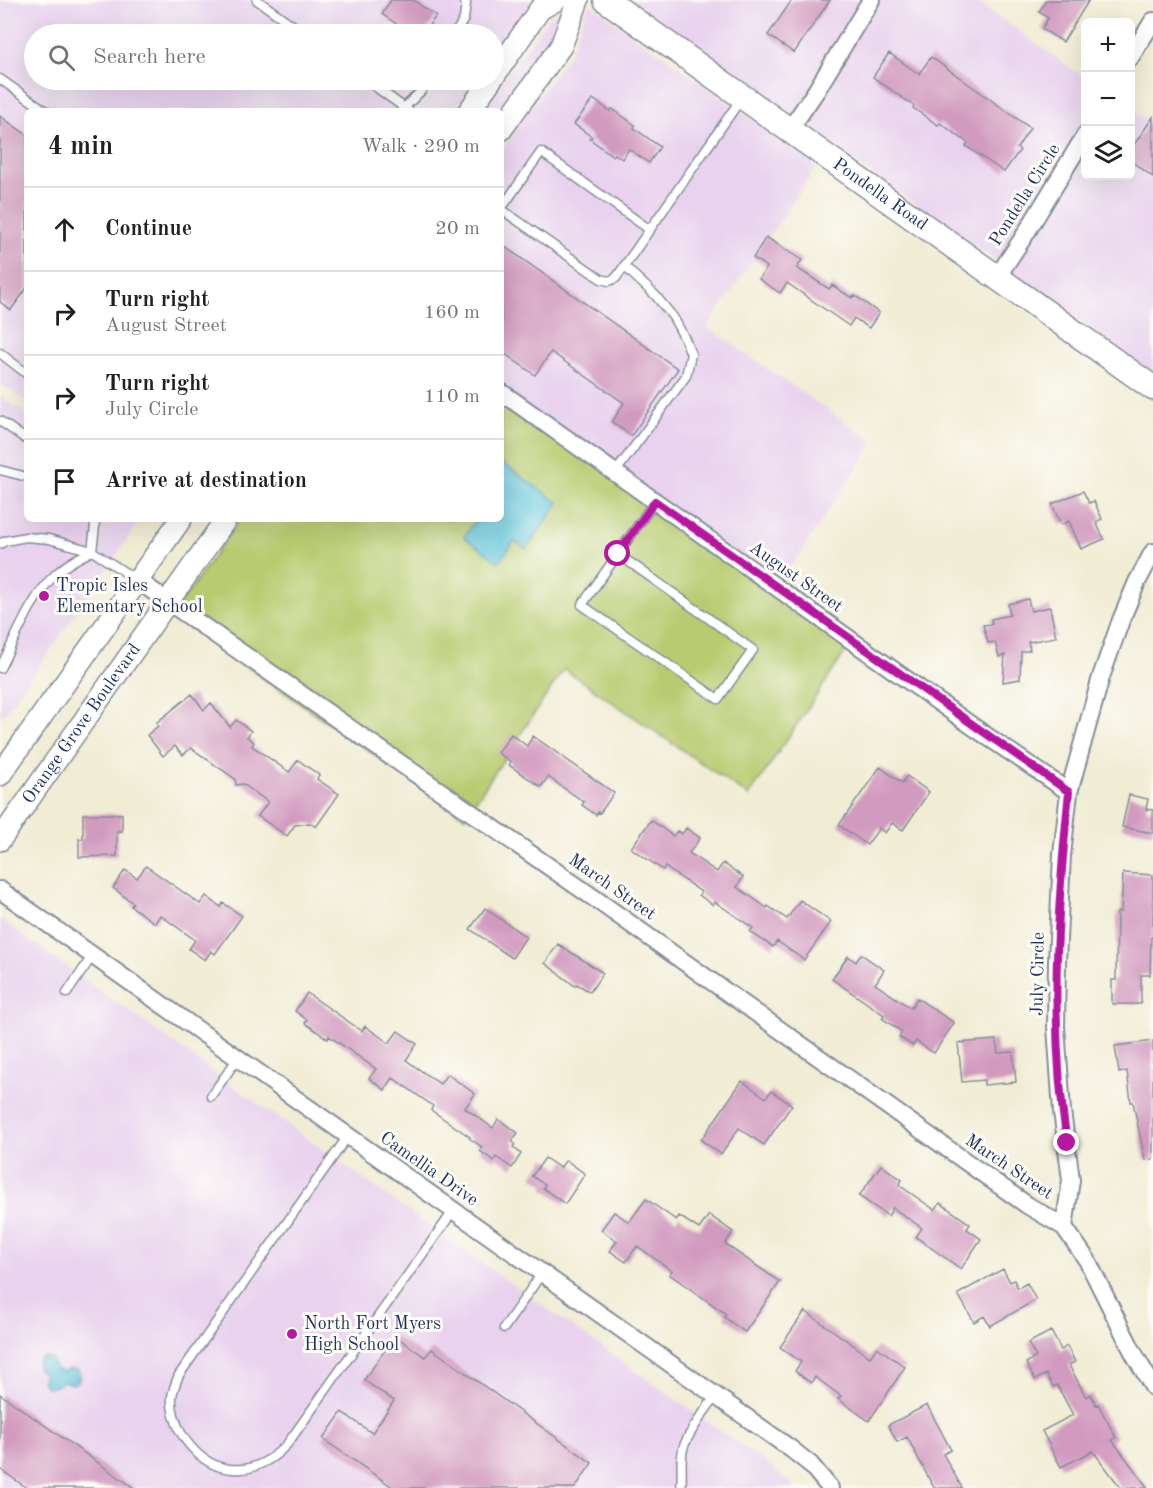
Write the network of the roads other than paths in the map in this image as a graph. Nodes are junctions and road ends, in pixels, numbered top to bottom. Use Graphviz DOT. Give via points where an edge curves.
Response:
graph roads {
  1 [pos="257,0"];
  2 [pos="463,0"];
  3 [pos="556,0"];
  4 [pos="578,0"];
  5 [pos="606,0"];
  6 [pos="866,2"];
  7 [pos="1153,21"];
  8 [pos="291,24"];
  9 [pos="461,24"];
  10 [pos="1135,51"];
  11 [pos="504,61"];
  12 [pos="0,79"];
  13 [pos="379,90"];
  14 [pos="422,90"];
  15 [pos="484,90"];
  16 [pos="743,97"];
  17 [pos="42,108"];
  18 [pos="402,108"];
  19 [pos="407,108"];
  20 [pos="471,108"];
  21 [pos="504,126"];
  22 [pos="790,129"];
  23 [pos="1081,142"];
  24 [pos="504,205"];
  25 [pos="504,211"];
  26 [pos="650,230"];
  27 [pos="624,266"];
  28 [pos="997,277"];
  29 [pos="0,353"];
  30 [pos="24,372"];
  31 [pos="1153,388"];
  32 [pos="504,394"];
  33 [pos="0,421"];
  34 [pos="24,438"];
  35 [pos="0,470"];
  36 [pos="615,473"];
  37 [pos="24,476"];
  38 [pos="655,501"];
  39 [pos="94,522"];
  40 [pos="179,522"];
  41 [pos="224,522"];
  42 [pos="0,544"];
  43 [pos="93,551"];
  44 [pos="1153,552"];
  45 [pos="618,554"];
  46 [pos="137,580"];
  47 [pos="168,601"];
  48 [pos="0,669"];
  49 [pos="0,775"];
  50 [pos="1069,792"];
  51 [pos="0,840"];
  52 [pos="0,890"];
  53 [pos="93,955"];
  54 [pos="67,993"];
  55 [pos="238,1058"];
  56 [pos="211,1096"];
  57 [pos="348,1136"];
  58 [pos="454,1210"];
  59 [pos="1065,1227"];
  60 [pos="542,1273"];
  61 [pos="504,1328"];
  62 [pos="1153,1387"];
  63 [pos="716,1395"];
  64 [pos="681,1488"];
  65 [pos="830,1488"];
  1 -- 8 [label="lane"];
  2 -- 9 [label="lane" via="466,3"];
  3 -- 11 [label="street" via="540,9"];
  4 -- 21 [label="street" via="561,46"];
  5 -- 16 [label="main road, Pondella Road"];
  6 -- 22 [label="street"];
  7 -- 10 [label="street"];
  12 -- 17 [label="lane"];
  13 -- 18 [label="lane"];
  14 -- 19 [label="lane"];
  15 -- 20 [label="street"];
  16 -- 22 [label="main road, Pondella Road"];
  16 -- 26 [label="lane"];
  22 -- 28 [label="main road, Pondella Road"];
  23 -- 28 [label="street, Pondella Circle"];
  24 -- 26 [label="lane" via="541,152"];
  25 -- 27 [label="lane" via="601,279 616,278"];
  26 -- 27 [label="lane"];
  27 -- 36 [label="lane" via="673,317 691,354 686,376"];
  28 -- 31 [label="main road, Pondella Road"];
  29 -- 30 [label="lane"];
  32 -- 36 [label="street, August Street"];
  33 -- 34 [label="lane"];
  35 -- 37 [label="lane"];
  36 -- 38 [label="street, August Street"];
  38 -- 45 [label="lane"];
  38 -- 50 [label="street, August Street"];
  39 -- 43 [label="lane"];
  40 -- 46 [label="street, Orange Grove Boulevard"];
  41 -- 47 [label="street, Orange Grove Boulevard"];
  42 -- 43 [label="lane" via="26,537"];
  43 -- 46 [label="lane"];
  43 -- 48 [label="lane" via="57,572 45,586"];
  44 -- 50 [label="street, July Circle" via="1121,620 1101,676"];
  45 -- 45 [label="lane" via="582,605 718,699 753,650"];
  46 -- 47 [label="street, March Street"];
  46 -- 49 [label="street, Orange Grove Boulevard"];
  47 -- 51 [label="street, Orange Grove Boulevard"];
  47 -- 59 [label="street, March Street" via="1027,1205"];
  50 -- 59 [label="street, July Circle" via="1056,962 1056,1027 1071,1180"];
  52 -- 53 [label="street, Camellia Drive"];
  53 -- 54 [label="lane"];
  53 -- 55 [label="street, Camellia Drive"];
  55 -- 56 [label="lane"];
  55 -- 57 [label="street, Camellia Drive"];
  57 -- 58 [label="street, Camellia Drive"];
  57 -- 58 [label="lane" via="177,1381 172,1399 178,1428 204,1459 217,1466 242,1469 278,1455"];
  58 -- 60 [label="street, Camellia Drive"];
  59 -- 62 [label="street" via="1087,1260"];
  60 -- 61 [label="lane"];
  60 -- 63 [label="street, Camellia Drive"];
  63 -- 64 [label="lane" via="683,1450"];
  63 -- 65 [label="street, Camellia Drive" via="810,1464"];
}
